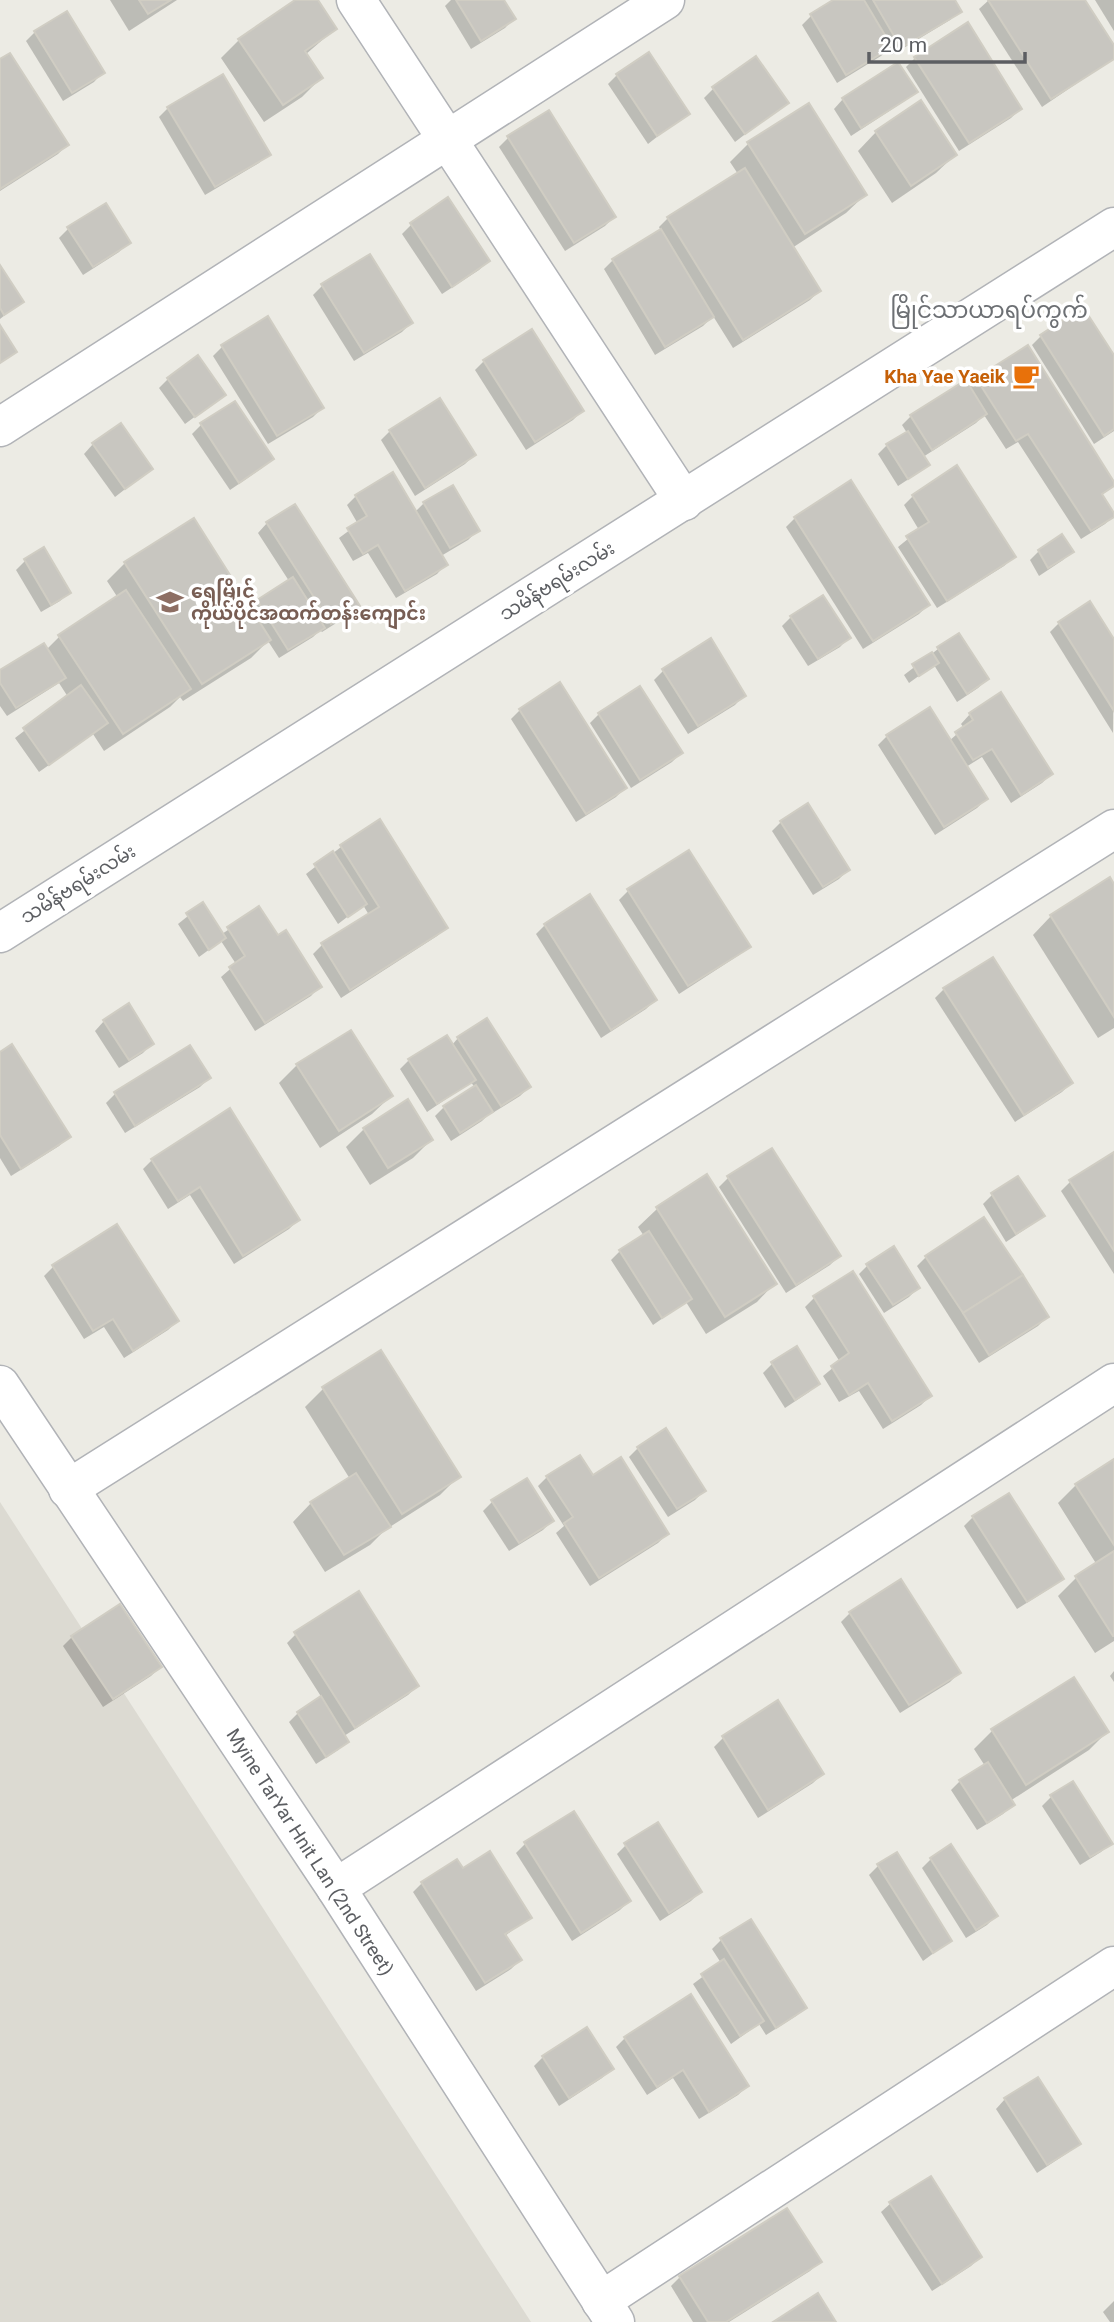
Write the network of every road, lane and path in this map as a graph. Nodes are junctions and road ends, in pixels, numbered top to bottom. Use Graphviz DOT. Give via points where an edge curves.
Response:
graph roads {
  1 [pos="356,0"];
  2 [pos="665,0"];
  3 [pos="447,138"];
  4 [pos="1114,227"];
  5 [pos="0,427"];
  6 [pos="684,501"];
  7 [pos="1114,829"];
  8 [pos="0,933"];
  9 [pos="1114,1383"];
  10 [pos="0,1385"];
  11 [pos="68,1489"];
  12 [pos="336,1888"];
  13 [pos="1114,1966"];
  14 [pos="608,2311"];
  1 -- 3 [label="street"];
  2 -- 3 [label="street"];
  3 -- 5 [label="street"];
  3 -- 6 [label="street"];
  4 -- 6 [label="street, သမိန်ဗရမ်းလမ်း"];
  6 -- 8 [label="street, သမိန်ဗရမ်းလမ်း"];
  7 -- 11 [label="street"];
  9 -- 12 [label="street"];
  10 -- 11 [label="street, Myine TarYar Hnit Lan (2nd Street)"];
  11 -- 12 [label="street, Myine TarYar Hnit Lan (2nd Street)"];
  12 -- 14 [label="street, Myine TarYar Hnit Lan (2nd Street)"];
  13 -- 14 [label="street"];
}
